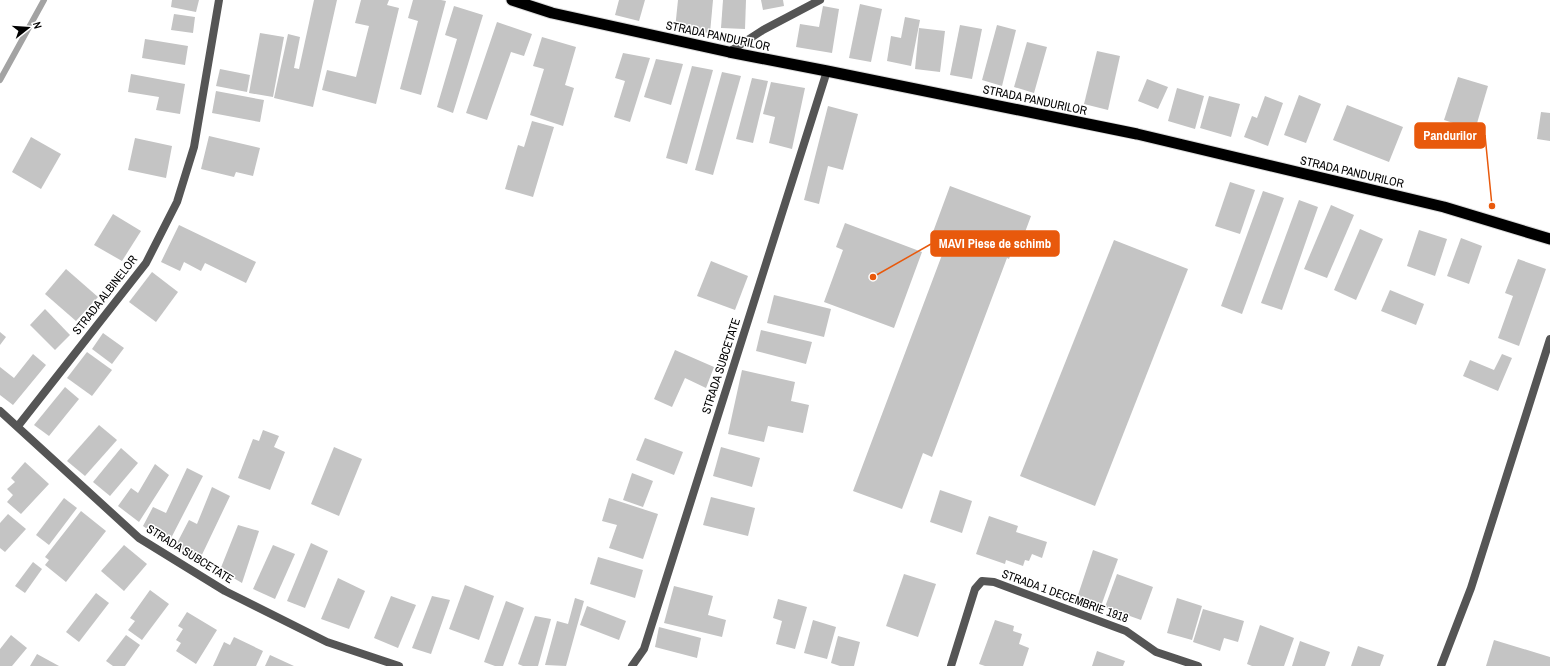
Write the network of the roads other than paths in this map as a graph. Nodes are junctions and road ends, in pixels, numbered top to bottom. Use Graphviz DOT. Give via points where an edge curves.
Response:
graph roads {
  1 [pos="219,0"];
  2 [pos="512,0"];
  3 [pos="820,0"];
  4 [pos="729,52"];
  5 [pos="827,71"];
  6 [pos="1550,239"];
  7 [pos="1550,339"];
  8 [pos="0,411"];
  9 [pos="18,426"];
  10 [pos="399,666"];
  11 [pos="636,666"];
  12 [pos="951,666"];
  13 [pos="1198,666"];
  14 [pos="1441,666"];
  1 -- 9 [label="street, STRADA ALBINELOR" via="194,147 177,202 146,263"];
  2 -- 4 [label="highway, STRADA PANDURILOR" via="552,13"];
  3 -- 4 [label="street" via="763,30"];
  4 -- 5 [label="highway, STRADA PANDURILOR"];
  5 -- 6 [label="highway, STRADA PANDURILOR" via="1137,134 1444,207"];
  5 -- 11 [label="street, STRADA SUBCETATE" via="644,649"];
  7 -- 14 [label="street" via="1471,588"];
  8 -- 9 [label="street, STRADA SUBCETATE"];
  9 -- 10 [label="street, STRADA SUBCETATE" via="139,538 225,591 327,642"];
  12 -- 13 [label="street, STRADA 1 DECEMBRIE 1918" via="975,589 982,581 994,582 1126,631 1156,652"];
}
